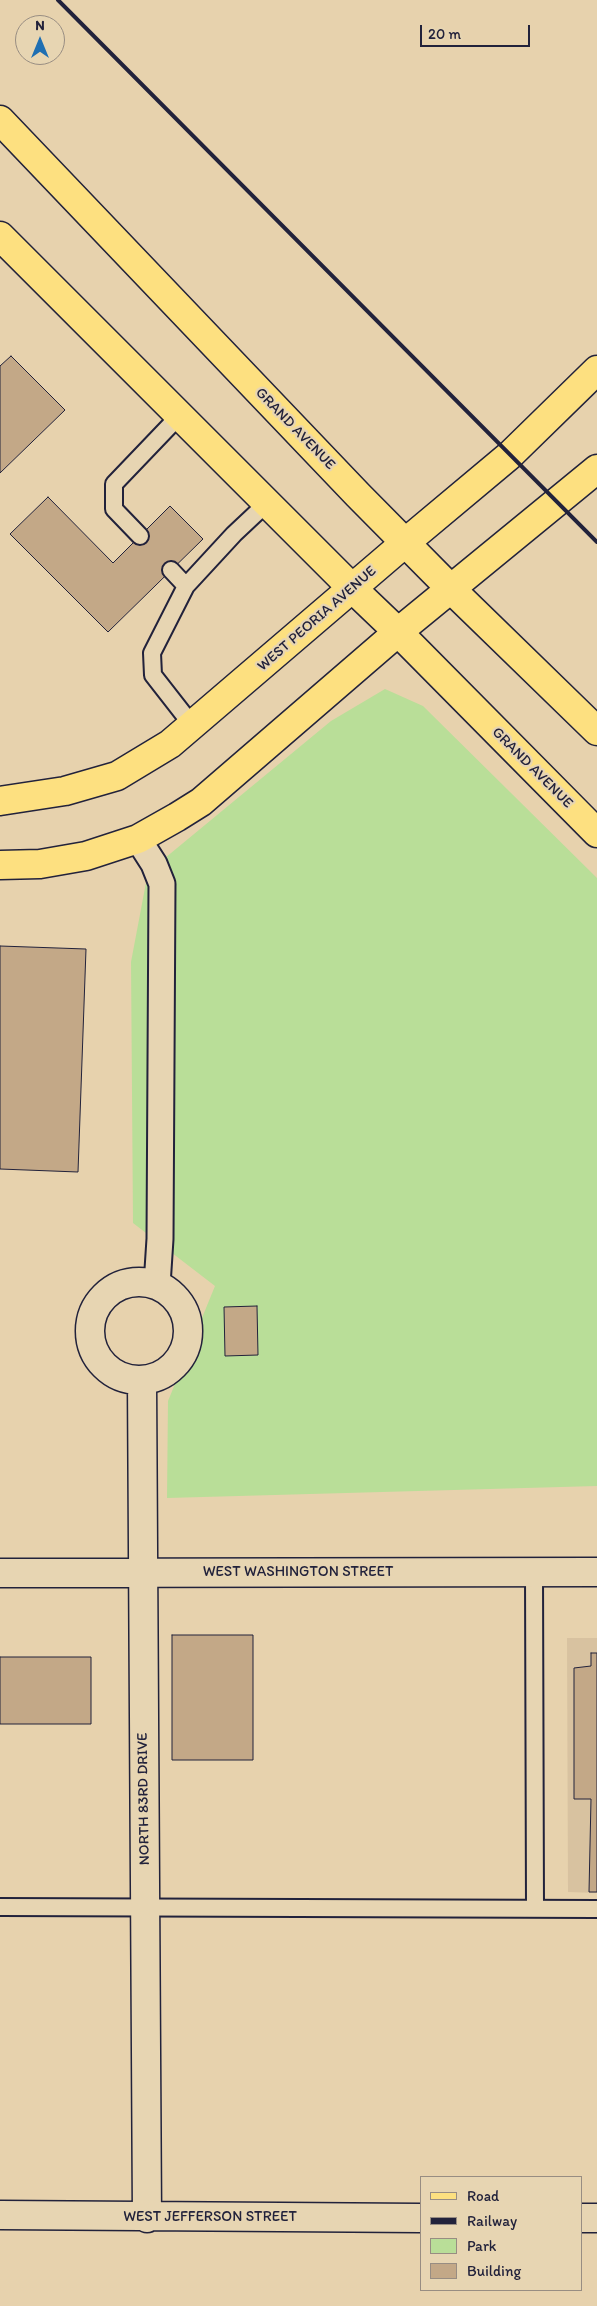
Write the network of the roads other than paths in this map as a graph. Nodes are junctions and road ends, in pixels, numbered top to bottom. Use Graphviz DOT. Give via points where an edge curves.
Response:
graph roads {
  1 [pos="0,120"];
  2 [pos="0,236"];
  3 [pos="597,370"];
  4 [pos="180,415"];
  5 [pos="597,470"];
  6 [pos="267,503"];
  7 [pos="140,536"];
  8 [pos="406,542"];
  9 [pos="171,570"];
  10 [pos="186,586"];
  11 [pos="352,588"];
  12 [pos="452,590"];
  13 [pos="398,632"];
  14 [pos="192,725"];
  15 [pos="597,731"];
  16 [pos="0,801"];
  17 [pos="597,833"];
  18 [pos="138,839"];
  19 [pos="0,865"];
  20 [pos="157,1285"];
  21 [pos="142,1381"];
  22 [pos="597,1572"];
  23 [pos="0,1573"];
  24 [pos="143,1573"];
  25 [pos="534,1573"];
  26 [pos="0,1906"];
  27 [pos="145,1906"];
  28 [pos="535,1909"];
  29 [pos="597,1909"];
  30 [pos="0,2215"];
  31 [pos="147,2218"];
  32 [pos="420,2218"];
  33 [pos="582,2218"];
  34 [pos="597,2218"];
  1 -- 8 [label="main road, GRAND AVENUE"];
  2 -- 4 [label="main road, GRAND AVENUE"];
  3 -- 8 [label="main road, WEST PEORIA AVENUE" via="510,455"];
  4 -- 6 [label="main road, GRAND AVENUE"];
  4 -- 7 [label="lane" via="114,484 114,509"];
  5 -- 12 [label="main road"];
  6 -- 10 [label="lane"];
  6 -- 11 [label="main road, GRAND AVENUE"];
  8 -- 11 [label="main road, WEST PEORIA AVENUE"];
  8 -- 12 [label="main road, GRAND AVENUE"];
  9 -- 10 [label="lane"];
  10 -- 14 [label="lane" via="152,653 153,675"];
  11 -- 13 [label="main road, GRAND AVENUE"];
  11 -- 14 [label="main road, WEST PEORIA AVENUE"];
  12 -- 13 [label="main road"];
  12 -- 15 [label="main road, GRAND AVENUE"];
  13 -- 17 [label="main road, GRAND AVENUE"];
  13 -- 18 [label="main road" via="200,802"];
  14 -- 16 [label="main road, WEST PEORIA AVENUE" via="170,744 117,776 65,791"];
  18 -- 19 [label="main road" via="86,856 40,864"];
  18 -- 20 [label="street" via="162,884"];
  20 -- 21 [label="street" via="182,1306 188,1322 188,1339 183,1355 172,1368 158,1377"];
  20 -- 21 [label="street" via="141,1281 110,1290 91,1316 91,1348 100,1362 111,1373"];
  21 -- 24 [label="street, NORTH 83RD DRIVE"];
  22 -- 25 [label="street, WEST WASHINGTON STREET"];
  23 -- 24 [label="street, WEST WASHINGTON STREET"];
  24 -- 25 [label="street, WEST WASHINGTON STREET"];
  24 -- 27 [label="street, NORTH 83RD DRIVE"];
  25 -- 28 [label="lane"];
  26 -- 27 [label="lane"];
  27 -- 28 [label="lane"];
  27 -- 31 [label="street, NORTH 83RD DRIVE"];
  28 -- 29 [label="lane"];
  30 -- 31 [label="street, WEST JEFFERSON STREET"];
  31 -- 32 [label="street, WEST JEFFERSON STREET"];
  33 -- 34 [label="street"];
}
